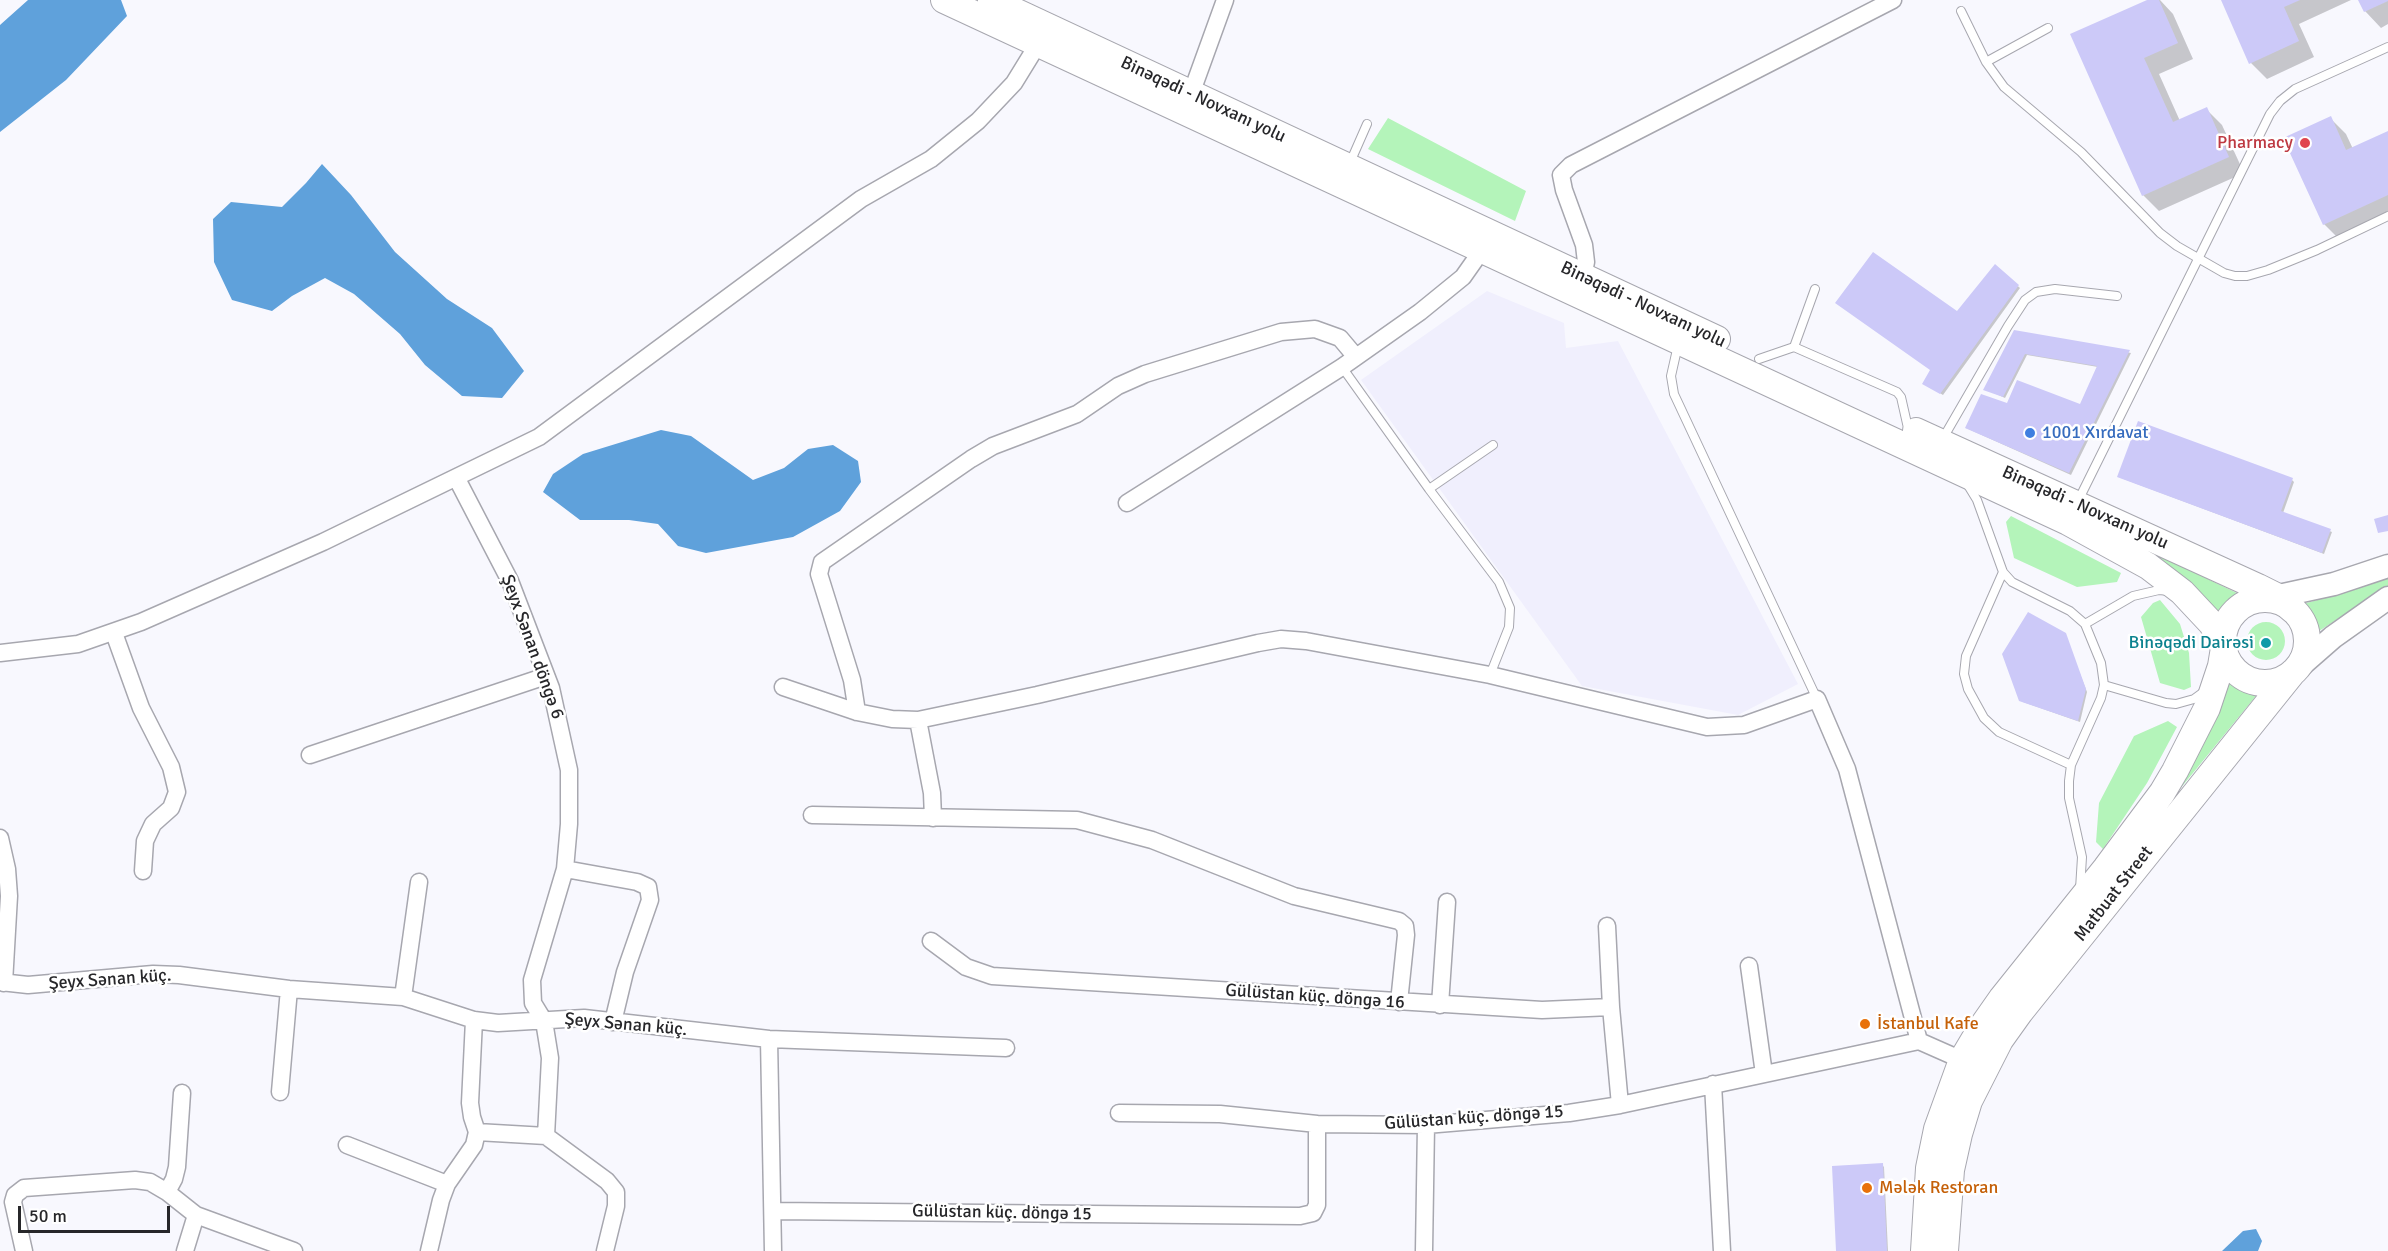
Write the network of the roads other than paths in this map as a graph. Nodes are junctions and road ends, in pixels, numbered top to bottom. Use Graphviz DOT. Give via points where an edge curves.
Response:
graph roads {
  1 [pos="944,0"];
  2 [pos="991,0"];
  3 [pos="1225,0"];
  4 [pos="1893,0"];
  5 [pos="1961,10"];
  6 [pos="2048,28"];
  7 [pos="1038,44"];
  8 [pos="2388,47"];
  9 [pos="1986,62"];
  10 [pos="1191,94"];
  11 [pos="1367,124"];
  12 [pos="1348,168"];
  13 [pos="2388,216"];
  14 [pos="1482,250"];
  15 [pos="2199,259"];
  16 [pos="1583,277"];
  17 [pos="1815,289"];
  18 [pos="2118,296"];
  19 [pos="1679,341"];
  20 [pos="1794,347"];
  21 [pos="1356,357"];
  22 [pos="1759,359"];
  23 [pos="1342,367"];
  24 [pos="1908,428"];
  25 [pos="1941,443"];
  26 [pos="1493,445"];
  27 [pos="1959,471"];
  28 [pos="457,479"];
  29 [pos="1429,489"];
  30 [pos="1127,503"];
  31 [pos="2072,513"];
  32 [pos="2388,566"];
  33 [pos="2003,572"];
  34 [pos="2182,592"];
  35 [pos="2388,598"];
  36 [pos="2285,603"];
  37 [pos="2085,624"];
  38 [pos="114,633"];
  39 [pos="2224,648"];
  40 [pos="0,653"];
  41 [pos="2293,672"];
  42 [pos="1490,675"];
  43 [pos="546,676"];
  44 [pos="2218,678"];
  45 [pos="2104,685"];
  46 [pos="783,687"];
  47 [pos="1817,699"];
  48 [pos="857,712"];
  49 [pos="918,720"];
  50 [pos="310,754"];
  51 [pos="2071,765"];
  52 [pos="812,814"];
  53 [pos="933,818"];
  54 [pos="0,838"];
  55 [pos="565,869"];
  56 [pos="143,871"];
  57 [pos="419,882"];
  58 [pos="1447,902"];
  59 [pos="2074,910"];
  60 [pos="1607,926"];
  61 [pos="931,941"];
  62 [pos="1749,966"];
  63 [pos="2,983"];
  64 [pos="289,989"];
  65 [pos="403,997"];
  66 [pos="1399,1002"];
  67 [pos="1440,1005"];
  68 [pos="1611,1007"];
  69 [pos="474,1020"];
  70 [pos="544,1021"];
  71 [pos="613,1022"];
  72 [pos="769,1038"];
  73 [pos="1919,1041"];
  74 [pos="1006,1048"];
  75 [pos="1962,1060"];
  76 [pos="1764,1074"];
  77 [pos="1713,1084"];
  78 [pos="280,1092"];
  79 [pos="182,1093"];
  80 [pos="1620,1105"];
  81 [pos="1119,1113"];
  82 [pos="1317,1124"];
  83 [pos="1426,1125"];
  84 [pos="477,1132"];
  85 [pos="546,1136"];
  86 [pos="347,1145"];
  87 [pos="447,1184"];
  88 [pos="167,1192"];
  89 [pos="773,1210"];
  90 [pos="196,1215"];
  91 [pos="24,1251"];
  92 [pos="185,1251"];
  93 [pos="294,1251"];
  94 [pos="429,1251"];
  95 [pos="605,1251"];
  96 [pos="773,1251"];
  97 [pos="1424,1251"];
  98 [pos="1722,1251"];
  99 [pos="1924,1251"];
  100 [pos="1945,1251"];
  1 -- 7 [label="main road"];
  2 -- 10 [label="main road, Binəqədi - Novxanı yolu"];
  3 -- 10 [label="street"];
  4 -- 16 [label="street" via="1571,165 1561,175 1584,245"];
  5 -- 9 [label="lane"];
  6 -- 9 [label="lane"];
  7 -- 14 [label="main road"];
  7 -- 28 [label="street" via="1014,83 978,121 931,159 852,206 539,437"];
  8 -- 15 [label="lane" via="2295,89 2280,101"];
  9 -- 15 [label="lane" via="2004,87 2081,152 2160,233"];
  10 -- 12 [label="main road, Binəqədi - Novxanı yolu"];
  11 -- 12 [label="lane"];
  12 -- 16 [label="main road, Binəqədi - Novxanı yolu"];
  13 -- 15 [label="lane" via="2317,250 2247,276 2224,273"];
  14 -- 19 [label="main road"];
  14 -- 21 [label="street" via="1443,296"];
  15 -- 31 [label="lane"];
  16 -- 22 [label="main road, Binəqədi - Novxanı yolu"];
  17 -- 20 [label="lane"];
  18 -- 25 [label="lane" via="2055,289 2036,292 2025,300"];
  19 -- 27 [label="main road"];
  19 -- 47 [label="lane" via="1671,376 1674,394"];
  20 -- 22 [label="lane"];
  20 -- 24 [label="lane" via="1897,392"];
  21 -- 23 [label="street"];
  21 -- 48 [label="street" via="1340,338 1315,329 1281,333 1145,374 1118,386 1077,414 979,454 822,562 819,574 852,680"];
  22 -- 24 [label="main road, Binəqədi - Novxanı yolu"];
  23 -- 29 [label="lane"];
  23 -- 30 [label="street"];
  24 -- 25 [label="main road, Binəqədi - Novxanı yolu"];
  25 -- 31 [label="main road, Binəqədi - Novxanı yolu"];
  26 -- 29 [label="lane"];
  27 -- 31 [label="main road"];
  27 -- 33 [label="lane" via="1977,500"];
  28 -- 38 [label="street"];
  28 -- 43 [label="street, Şeyx Sənan döngə 6" via="510,581"];
  29 -- 42 [label="lane" via="1500,582 1510,608 1509,627"];
  31 -- 34 [label="main road"];
  31 -- 36 [label="main road, Binəqədi - Novxanı yolu"];
  32 -- 36 [label="main road"];
  33 -- 37 [label="lane" via="2012,582 2070,611"];
  33 -- 51 [label="lane" via="1966,656 1968,689 1984,718 1999,732"];
  34 -- 37 [label="lane" via="2142,592"];
  34 -- 39 [label="main road" via="2212,624"];
  35 -- 41 [label="main road, Matbuat Street" via="2333,637"];
  36 -- 39 [label="main road" via="2251,602 2237,611 2224,632"];
  36 -- 41 [label="main road" via="2305,627 2307,637 2304,656"];
  37 -- 45 [label="lane" via="2101,663"];
  38 -- 40 [label="street" via="78,644"];
  38 -- 56 [label="street" via="141,708 171,767 177,792 171,808 153,824 145,842"];
  39 -- 41 [label="main road" via="2234,668 2251,680 2273,682"];
  39 -- 44 [label="main road, Matbuat Street"];
  41 -- 100 [label="main road, Matbuat Street" via="2000,1040 1969,1101 1959,1134 1951,1170"];
  42 -- 47 [label="street" via="1707,727 1744,725"];
  42 -- 49 [label="street" via="1281,639"];
  43 -- 50 [label="street"];
  43 -- 55 [label="street, Şeyx Sənan döngə 6" via="569,770"];
  44 -- 45 [label="lane" via="2194,699 2176,704"];
  44 -- 59 [label="main road, Matbuat Street" via="2191,743 2166,786"];
  45 -- 51 [label="lane"];
  46 -- 48 [label="street"];
  47 -- 73 [label="street" via="1847,769"];
  48 -- 49 [label="street"];
  49 -- 53 [label="street"];
  51 -- 59 [label="lane" via="2069,798 2082,857 2082,883"];
  52 -- 53 [label="street"];
  53 -- 66 [label="street" via="1077,820 1152,840 1293,896 1399,921 1405,926 1406,935"];
  54 -- 63 [label="street" via="9,896"];
  55 -- 70 [label="street, Şeyx Sənan döngə 6" via="532,980 533,1003"];
  55 -- 71 [label="street" via="648,887 650,900 625,972"];
  57 -- 65 [label="street"];
  58 -- 67 [label="street"];
  59 -- 75 [label="main road, Matbuat Street" via="2002,998"];
  60 -- 68 [label="street"];
  61 -- 66 [label="street, Gülüstan küç. döngə 16" via="966,967 992,976"];
  62 -- 76 [label="street"];
  63 -- 64 [label="street, Şeyx Sənan küç." via="28,985 162,974"];
  64 -- 65 [label="street, Şeyx Sənan küç."];
  64 -- 78 [label="street"];
  65 -- 69 [label="street, Şeyx Sənan küç."];
  66 -- 67 [label="street, Gülüstan küç. döngə 16"];
  67 -- 68 [label="street, Gülüstan küç. döngə 16" via="1542,1010"];
  68 -- 80 [label="street"];
  69 -- 70 [label="street, Şeyx Sənan küç."];
  69 -- 84 [label="street" via="470,1103"];
  70 -- 71 [label="street, Şeyx Sənan küç." via="584,1018"];
  70 -- 85 [label="street, Şeyx Sənan döngə 6" via="550,1059"];
  71 -- 72 [label="street, Şeyx Sənan küç."];
  72 -- 74 [label="street, Şeyx Sənan küç."];
  72 -- 89 [label="street"];
  73 -- 75 [label="street"];
  73 -- 76 [label="street, Gülüstan küç. döngə 15"];
  75 -- 99 [label="main road, Matbuat Street" via="1937,1129 1931,1158"];
  76 -- 77 [label="street, Gülüstan küç. döngə 15"];
  77 -- 80 [label="street, Gülüstan küç. döngə 15"];
  77 -- 98 [label="street"];
  79 -- 88 [label="street" via="177,1167"];
  80 -- 83 [label="street, Gülüstan küç. döngə 15"];
  81 -- 82 [label="street" via="1220,1114"];
  82 -- 83 [label="street, Gülüstan küç. döngə 15"];
  82 -- 89 [label="street, Gülüstan küç. döngə 15" via="1317,1205 1312,1213 1300,1216"];
  83 -- 97 [label="street"];
  84 -- 85 [label="street"];
  84 -- 87 [label="street" via="474,1145"];
  85 -- 95 [label="street" via="616,1192"];
  86 -- 87 [label="street"];
  87 -- 94 [label="street"];
  88 -- 90 [label="street"];
  88 -- 91 [label="street" via="150,1182 135,1180 24,1188 13,1202"];
  89 -- 96 [label="street"];
  90 -- 92 [label="street"];
  90 -- 93 [label="street"];
}
